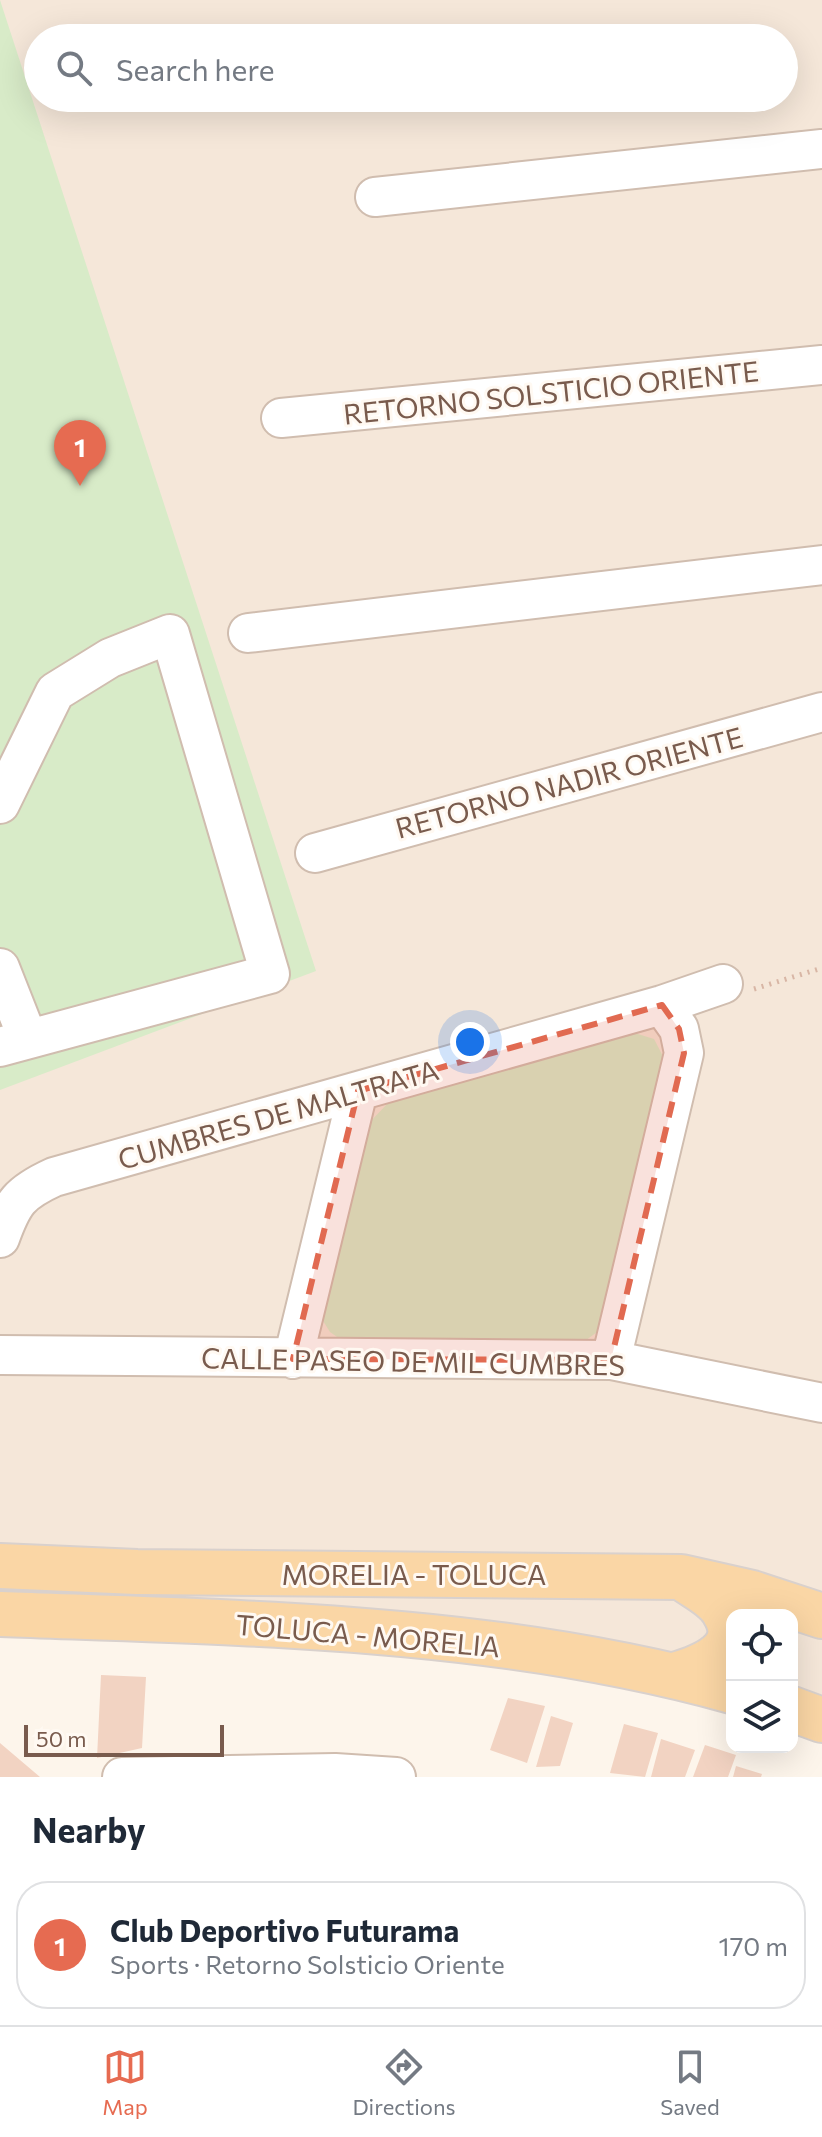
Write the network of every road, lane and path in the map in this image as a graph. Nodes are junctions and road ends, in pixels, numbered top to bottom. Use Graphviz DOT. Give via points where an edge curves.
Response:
graph roads {
  1 [pos="822,149"];
  2 [pos="375,197"];
  3 [pos="822,365"];
  4 [pos="281,418"];
  5 [pos="822,565"];
  6 [pos="248,633"];
  7 [pos="822,712"];
  8 [pos="0,804"];
  9 [pos="315,853"];
  10 [pos="0,968"];
  11 [pos="822,968"];
  12 [pos="723,984"];
  13 [pos="662,1005"];
  14 [pos="14,1043"];
  15 [pos="358,1091"];
  16 [pos="0,1238"];
  17 [pos="0,1355"];
  18 [pos="293,1359"];
  19 [pos="611,1360"];
  20 [pos="822,1403"];
  21 [pos="0,1566"];
  22 [pos="681,1577"];
  23 [pos="0,1614"];
  24 [pos="808,1614"];
  25 [pos="674,1675"];
  26 [pos="726,1689"];
  27 [pos="798,1711"];
  28 [pos="822,1720"];
  29 [pos="122,1777"];
  30 [pos="396,1777"];
  1 -- 2 [label="street"];
  3 -- 4 [label="street, RETORNO SOLSTICIO ORIENTE"];
  5 -- 6 [label="street"];
  7 -- 9 [label="street, RETORNO NADIR ORIENTE"];
  8 -- 14 [label="street" via="55,692 110,658 170,634 270,974"];
  10 -- 14 [label="street"];
  11 -- 12 [label="path" via="738,993"];
  12 -- 13 [label="street, CUMBRES DE MALTRATA"];
  13 -- 15 [label="street, CUMBRES DE MALTRATA"];
  13 -- 19 [label="street" via="679,1029 684,1053"];
  15 -- 16 [label="street, CUMBRES DE MALTRATA" via="54,1177 27,1190 11,1207"];
  15 -- 18 [label="street"];
  17 -- 18 [label="street, CALLE PASEO DE MIL CUMBRES"];
  18 -- 19 [label="street, CALLE PASEO DE MIL CUMBRES"];
  19 -- 20 [label="street, CALLE PASEO DE MIL CUMBRES"];
  21 -- 22 [label="main road, MORELIA - TOLUCA"];
  22 -- 24 [label="main road, MORELIA - TOLUCA"];
  22 -- 25 [label="main road" via="711,1597 729,1625 723,1653 713,1662"];
  23 -- 25 [label="main road, TOLUCA - MORELIA" via="392,1631"];
  25 -- 26 [label="main road, TOLUCA - MORELIA"];
  27 -- 28 [label="main road"];
  29 -- 30 [label="street"];
}
